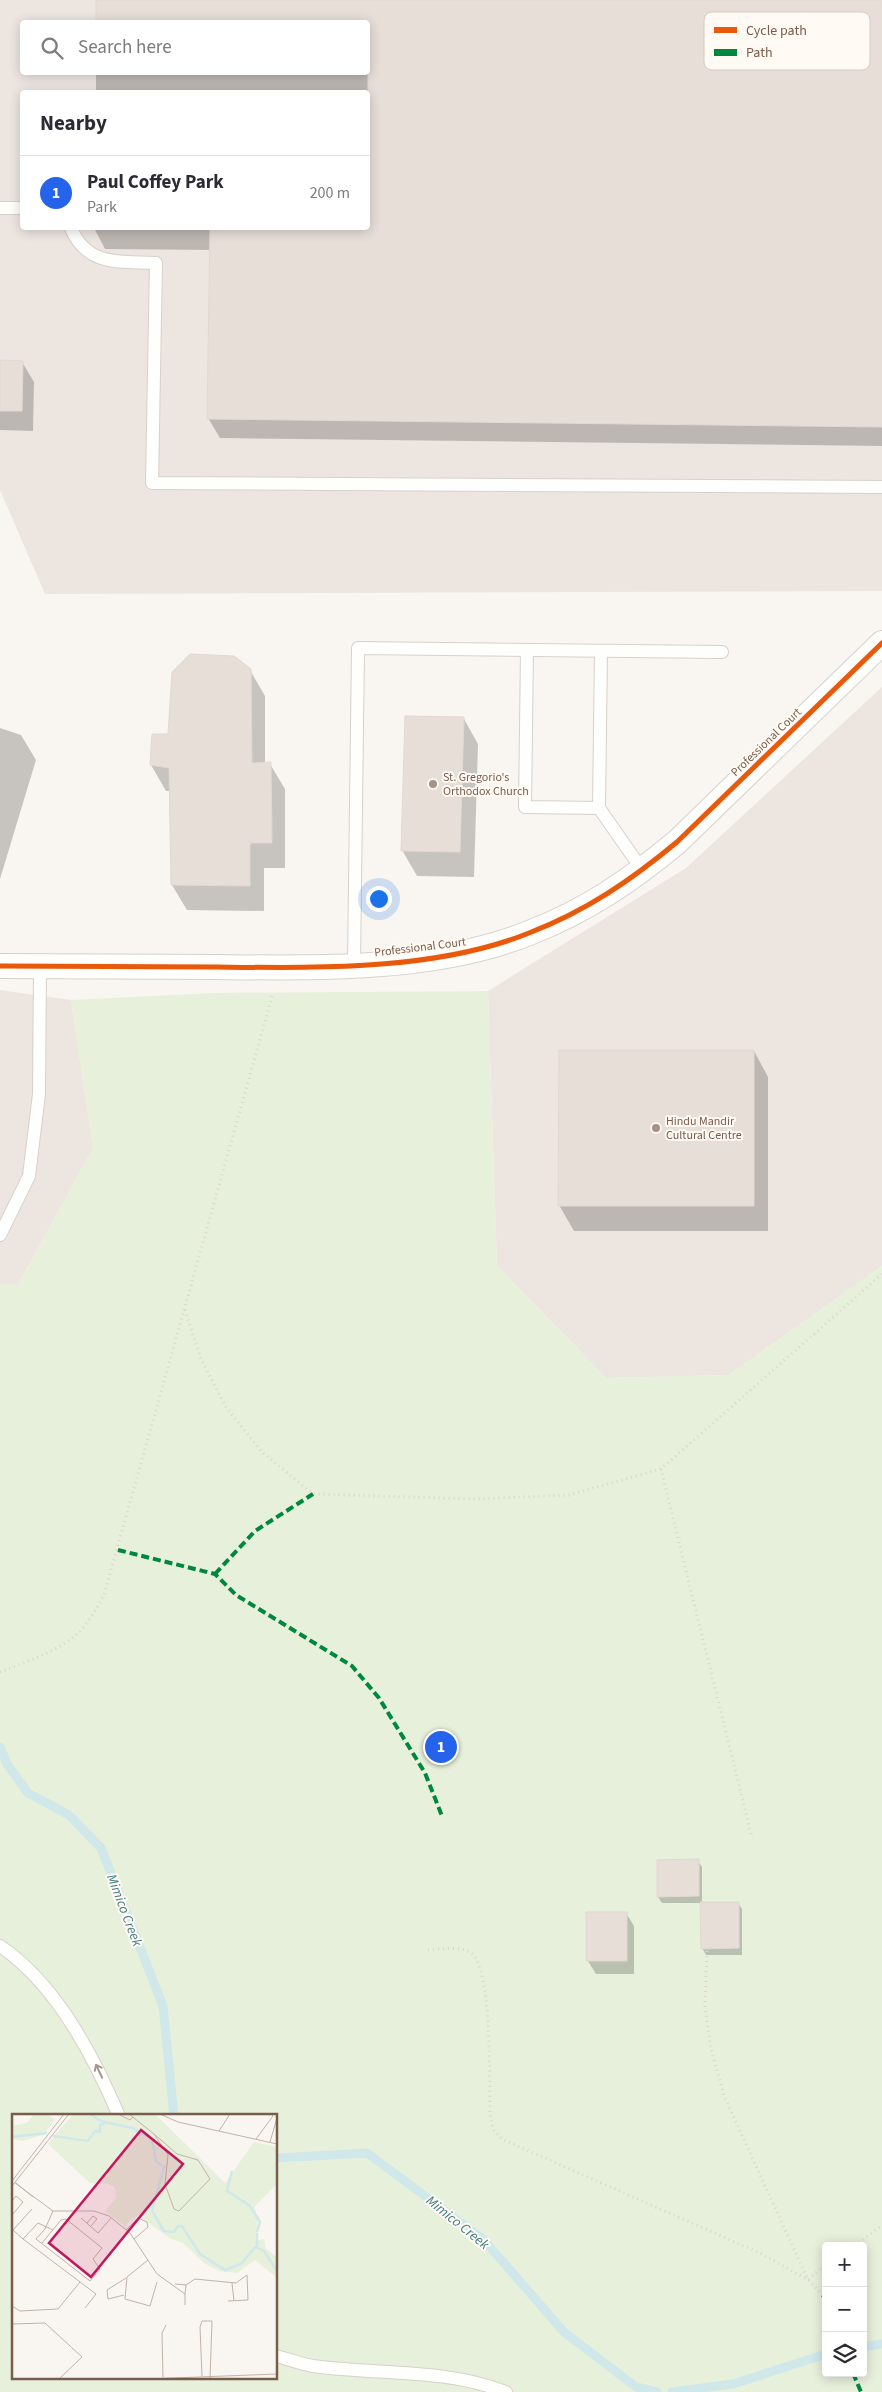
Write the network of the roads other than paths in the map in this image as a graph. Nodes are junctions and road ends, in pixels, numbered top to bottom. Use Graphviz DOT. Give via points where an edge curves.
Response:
graph roads {
  1 [pos="0,208"];
  2 [pos="20,208"];
  3 [pos="72,230"];
  4 [pos="882,487"];
  5 [pos="882,643"];
  6 [pos="527,650"];
  7 [pos="601,651"];
  8 [pos="722,652"];
  9 [pos="599,808"];
  10 [pos="643,871"];
  11 [pos="354,964"];
  12 [pos="0,966"];
  13 [pos="40,966"];
  14 [pos="0,1235"];
  15 [pos="0,1946"];
  16 [pos="118,2114"];
  17 [pos="278,2357"];
  18 [pos="506,2392"];
  1 -- 2 [label="lane"];
  3 -- 4 [label="lane" via="79,243 103,259 156,263 152,483"];
  5 -- 10 [label="street, Professional Court"];
  6 -- 7 [label="lane"];
  6 -- 9 [label="lane" via="524,807"];
  6 -- 11 [label="lane" via="358,648"];
  7 -- 8 [label="lane"];
  7 -- 9 [label="lane"];
  9 -- 10 [label="lane"];
  10 -- 11 [label="street, Professional Court" via="600,900 529,934 463,953 399,962"];
  11 -- 13 [label="street, Professional Court" via="280,968"];
  12 -- 13 [label="street, Professional Court"];
  13 -- 14 [label="lane" via="39,1094 30,1176"];
  16 -- 15 [label="lane, one-way" via="97,2065 56,2000 12,1954"];
  17 -- 18 [label="lane" via="312,2366 446,2376"];
}
